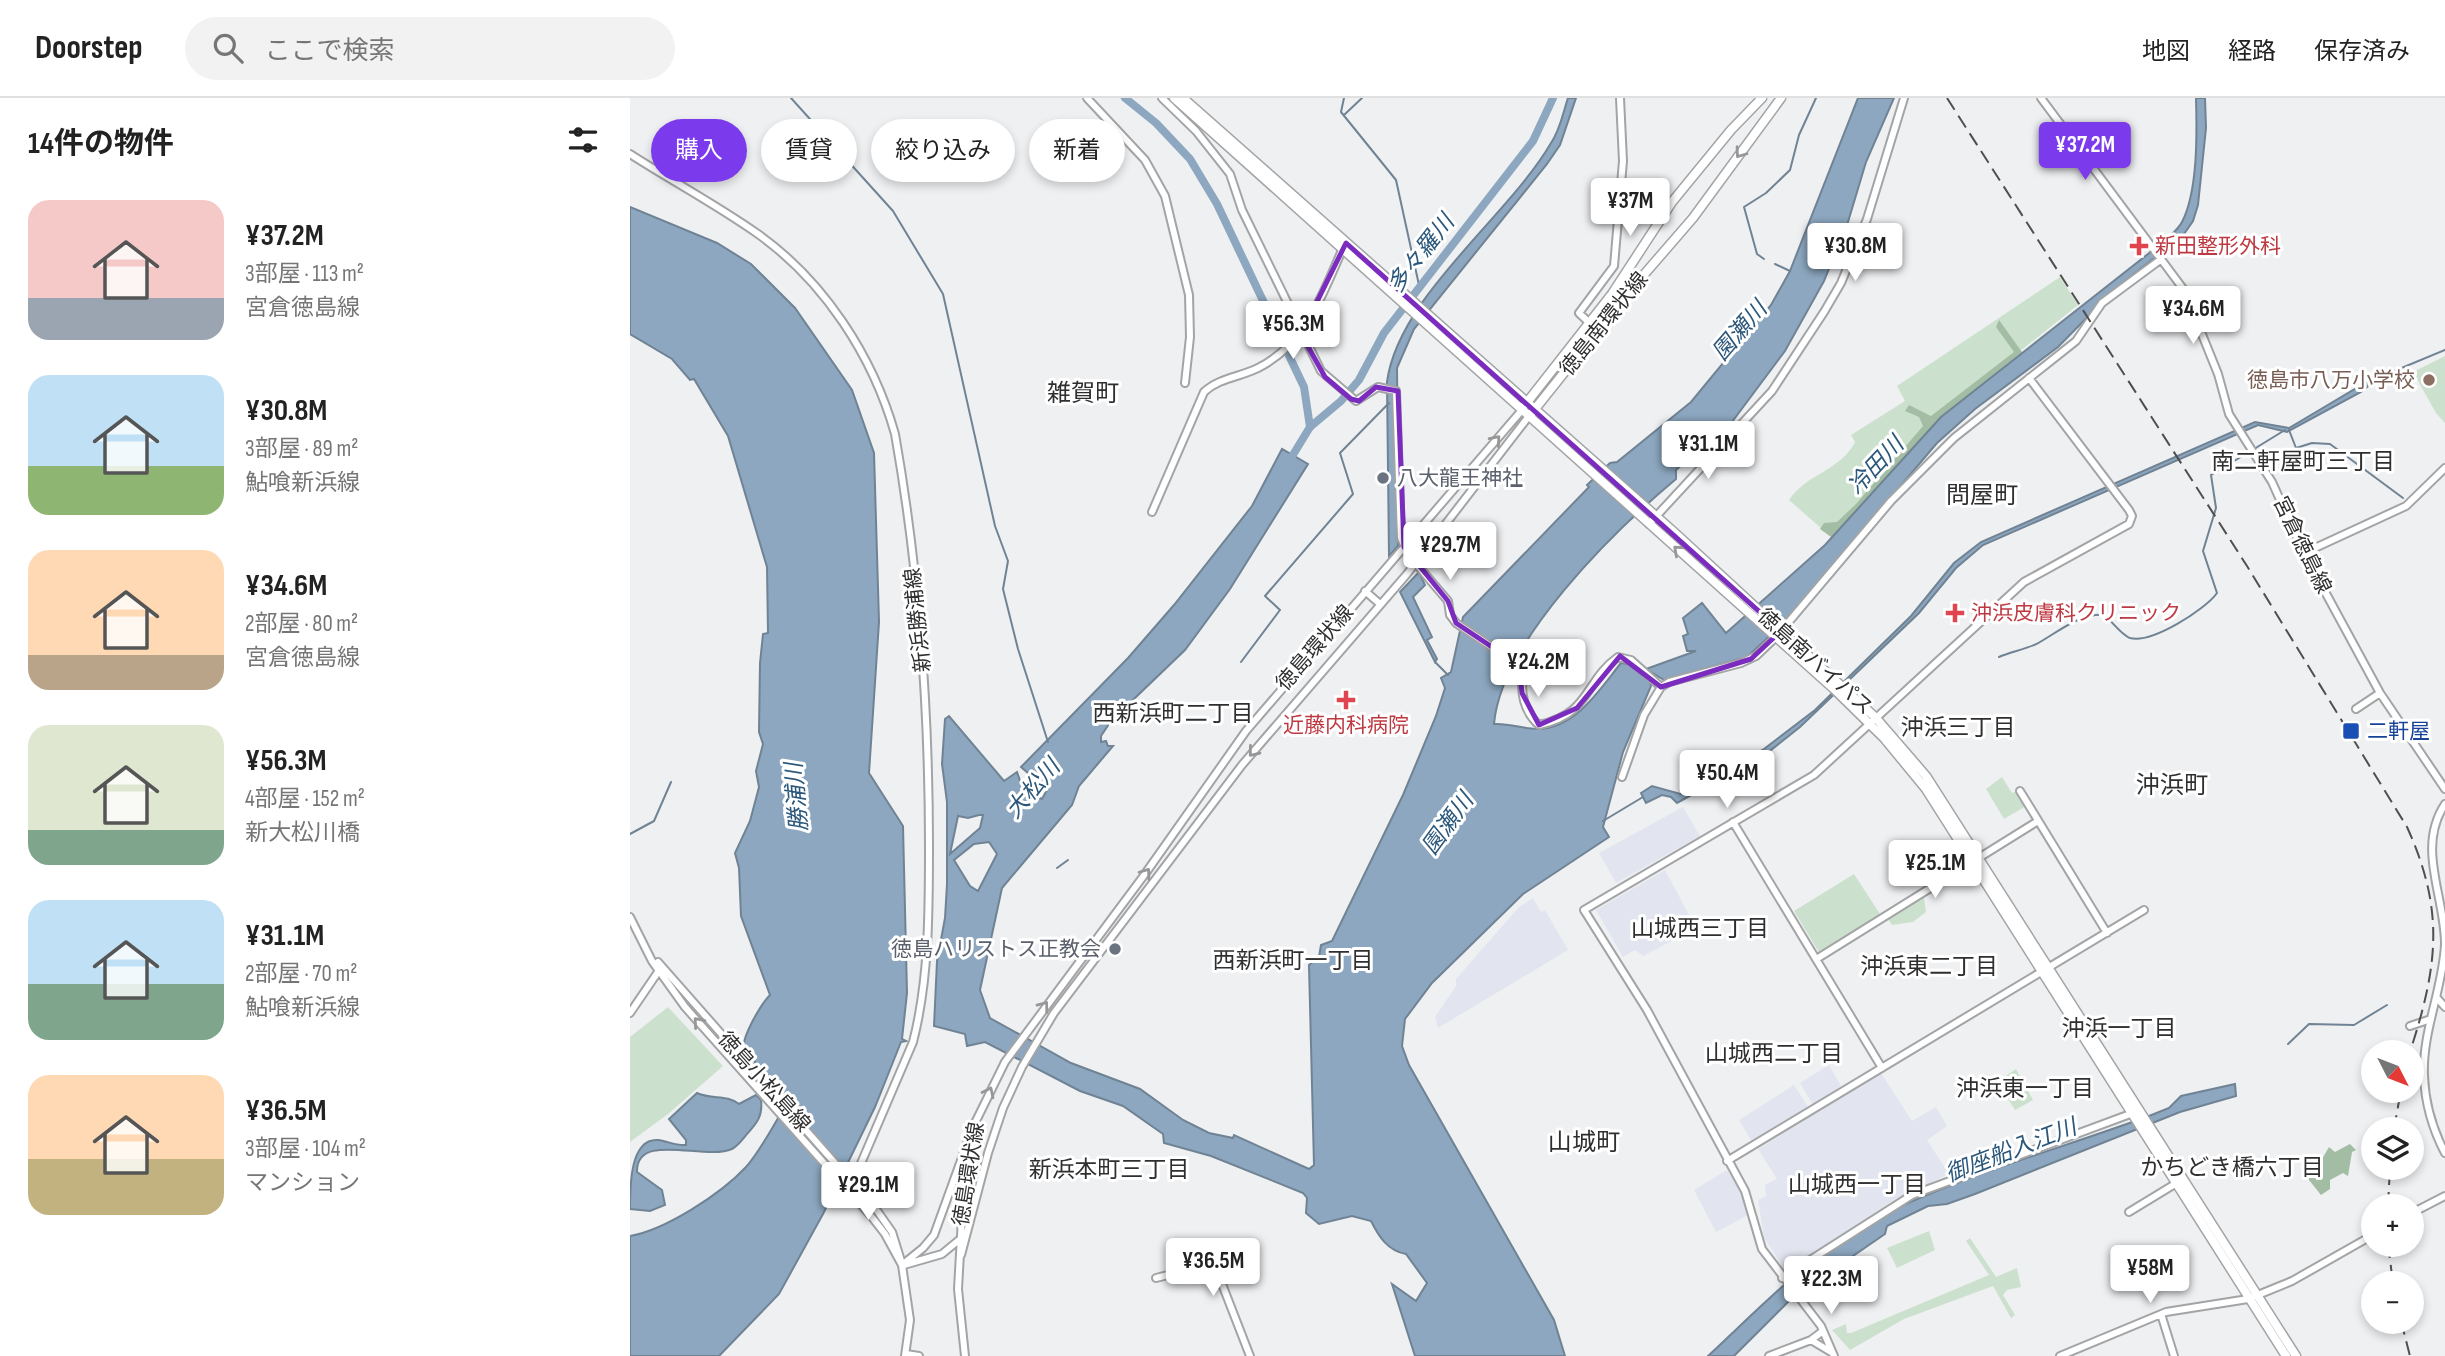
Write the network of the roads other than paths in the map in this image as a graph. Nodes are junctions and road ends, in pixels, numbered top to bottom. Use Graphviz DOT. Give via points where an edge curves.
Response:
graph roads {
  1 [pos="1087,98"];
  2 [pos="1163,98"];
  3 [pos="1174,98"];
  4 [pos="1183,98"];
  5 [pos="1620,98"];
  6 [pos="1762,98"];
  7 [pos="1781,98"];
  8 [pos="1904,98"];
  9 [pos="2041,98"];
  10 [pos="630,154"];
  11 [pos="1344,246"];
  12 [pos="2159,259"];
  13 [pos="1589,325"];
  14 [pos="1597,330"];
  15 [pos="1299,335"];
  16 [pos="2029,377"];
  17 [pos="1185,383"];
  18 [pos="1524,406"];
  19 [pos="1532,413"];
  20 [pos="2445,468"];
  21 [pos="1152,512"];
  22 [pos="1652,521"];
  23 [pos="1404,547"];
  24 [pos="2304,552"];
  25 [pos="1415,563"];
  26 [pos="1365,591"];
  27 [pos="1380,604"];
  28 [pos="1777,633"];
  29 [pos="1661,687"];
  30 [pos="2380,693"];
  31 [pos="2356,709"];
  32 [pos="1873,721"];
  33 [pos="1622,776"];
  34 [pos="2445,789"];
  35 [pos="2020,791"];
  36 [pos="2445,804"];
  37 [pos="1191,808"];
  38 [pos="1203,816"];
  39 [pos="2038,821"];
  40 [pos="1733,822"];
  41 [pos="1975,860"];
  42 [pos="2144,910"];
  43 [pos="630,917"];
  44 [pos="2107,933"];
  45 [pos="1818,958"];
  46 [pos="660,970"];
  47 [pos="2045,970"];
  48 [pos="667,978"];
  49 [pos="2437,999"];
  50 [pos="2445,1007"];
  51 [pos="630,1013"];
  52 [pos="2431,1019"];
  53 [pos="2410,1026"];
  54 [pos="1882,1068"];
  55 [pos="2139,1119"];
  56 [pos="975,1123"];
  57 [pos="2445,1153"];
  58 [pos="1727,1161"];
  59 [pos="853,1182"];
  60 [pos="2175,1184"];
  61 [pos="843,1186"];
  62 [pos="2445,1196"];
  63 [pos="2424,1207"];
  64 [pos="2129,1212"];
  65 [pos="967,1229"];
  66 [pos="959,1241"];
  67 [pos="2361,1242"];
  68 [pos="902,1265"];
  69 [pos="1156,1278"];
  70 [pos="1784,1280"];
  71 [pos="958,1289"];
  72 [pos="2251,1297"];
  73 [pos="2161,1314"];
  74 [pos="1824,1331"];
  75 [pos="1811,1340"];
  76 [pos="905,1355"];
  77 [pos="1833,1355"];
  78 [pos="919,1356"];
  79 [pos="965,1356"];
  80 [pos="1250,1356"];
  81 [pos="1769,1356"];
  82 [pos="2060,1356"];
  83 [pos="2174,1356"];
  84 [pos="2286,1356"];
  85 [pos="2295,1356"];
  1 -- 17 [label="street" via="1145,160 1165,195 1189,295"];
  2 -- 15 [label="street" via="1230,174 1238,203"];
  3 -- 11 [label="highway, 徳島南バイパス"];
  4 -- 11 [label="highway, 徳島南バイパス"];
  5 -- 13 [label="street" via="1623,161 1615,259 1580,309 1581,318"];
  6 -- 13 [label="highway, 徳島南環状線" via="1672,202"];
  7 -- 14 [label="highway, 徳島南環状線, one-way" via="1693,218"];
  8 -- 22 [label="street" via="1867,219 1824,312 1772,391"];
  9 -- 12 [label="street, 宮倉徳島線"];
  10 -- 59 [label="street, 新浜勝浦線" via="759,235 799,269 851,336 880,390 895,434 928,722 927,935 919,1020"];
  11 -- 15 [label="street"];
  11 -- 18 [label="highway, 徳島南バイパス"];
  12 -- 16 [label="street" via="2102,303 2076,341"];
  12 -- 24 [label="street, 宮倉徳島線" via="2184,290 2218,374 2228,413 2272,482"];
  13 -- 14 [label="street"];
  13 -- 18 [label="highway, 徳島南環状線"];
  14 -- 19 [label="highway, 徳島南環状線"];
  15 -- 21 [label="street" via="1268,362 1214,384 1204,393"];
  15 -- 23 [label="street" via="1321,371 1352,399 1359,401 1375,388 1398,394"];
  16 -- 28 [label="street" via="1966,426 1891,501"];
  16 -- 32 [label="street" via="2131,513 2129,524 2024,582"];
  18 -- 19 [label="highway, 徳島南バイパス"];
  23 -- 18 [label="street, 徳島環状線, one-way"];
  19 -- 22 [label="highway, 徳島南バイパス"];
  19 -- 25 [label="street, 徳島環状線"];
  20 -- 24 [label="street" via="2406,506"];
  22 -- 28 [label="highway, 徳島南バイパス"];
  23 -- 25 [label="street"];
  23 -- 26 [label="street, 徳島環状線"];
  24 -- 30 [label="street, 宮倉徳島線"];
  25 -- 27 [label="street, 徳島環状線"];
  25 -- 29 [label="street" via="1448,601 1450,615 1458,624 1520,665 1524,671 1522,694 1539,725 1577,708 1618,657 1631,660"];
  26 -- 27 [label="street"];
  26 -- 37 [label="street, 徳島環状線" via="1245,732"];
  27 -- 38 [label="street, 徳島環状線, one-way"];
  28 -- 29 [label="street" via="1746,662"];
  28 -- 32 [label="highway, 徳島南バイパス"];
  29 -- 33 [label="street" via="1644,715"];
  30 -- 31 [label="street"];
  30 -- 34 [label="street, 宮倉徳島線"];
  32 -- 40 [label="street" via="1814,775"];
  32 -- 41 [label="highway, 徳島南バイパス"];
  35 -- 39 [label="street"];
  36 -- 49 [label="street" via="2431,844 2444,928"];
  37 -- 38 [label="street"];
  56 -- 37 [label="street, 徳島環状線, one-way" via="1023,1034"];
  38 -- 65 [label="street, 徳島環状線" via="1036,1042 996,1128"];
  39 -- 41 [label="street"];
  39 -- 44 [label="street"];
  40 -- 45 [label="street"];
  40 -- 58 [label="street" via="1584,910 1647,1010"];
  41 -- 45 [label="street"];
  41 -- 47 [label="highway, 徳島南バイパス"];
  42 -- 44 [label="street"];
  43 -- 46 [label="street, 徳島小松島線"];
  44 -- 47 [label="street"];
  45 -- 54 [label="street"];
  46 -- 48 [label="street, 徳島小松島線"];
  46 -- 51 [label="street"];
  47 -- 54 [label="street"];
  47 -- 55 [label="highway, 徳島南バイパス"];
  48 -- 59 [label="street, 徳島小松島線"];
  61 -- 48 [label="street, 徳島小松島線, one-way"];
  49 -- 50 [label="street"];
  49 -- 52 [label="street"];
  52 -- 53 [label="street"];
  52 -- 57 [label="street" via="2424,1060 2426,1093"];
  54 -- 58 [label="street"];
  55 -- 60 [label="highway, 徳島南バイパス"];
  55 -- 70 [label="street" via="1912,1195"];
  55 -- 72 [label="highway, 徳島南バイパス"];
  56 -- 66 [label="street, 徳島環状線"];
  56 -- 68 [label="street, 徳島環状線" via="931,1240"];
  58 -- 70 [label="street" via="1750,1202 1759,1243"];
  59 -- 61 [label="street"];
  59 -- 68 [label="street, 徳島小松島線" via="892,1232"];
  60 -- 64 [label="street"];
  60 -- 72 [label="highway, 徳島南バイパス"];
  61 -- 68 [label="street, 徳島小松島線" via="885,1234"];
  62 -- 63 [label="street"];
  65 -- 66 [label="street, 徳島環状線"];
  65 -- 71 [label="street, 徳島環状線"];
  66 -- 68 [label="street, 徳島環状線" via="940,1255"];
  66 -- 71 [label="street, 徳島環状線"];
  67 -- 72 [label="street" via="2292,1281"];
  68 -- 76 [label="street" via="909,1320"];
  69 -- 80 [label="street" via="1215,1266"];
  70 -- 74 [label="street"];
  71 -- 79 [label="street, 徳島環状線"];
  72 -- 73 [label="street"];
  72 -- 84 [label="highway, 徳島南バイパス"];
  72 -- 85 [label="highway, 徳島南バイパス"];
  73 -- 82 [label="street"];
  73 -- 83 [label="street"];
  74 -- 75 [label="street"];
  74 -- 77 [label="street"];
  75 -- 77 [label="street"];
  75 -- 81 [label="street"];
  76 -- 78 [label="street"];
}
